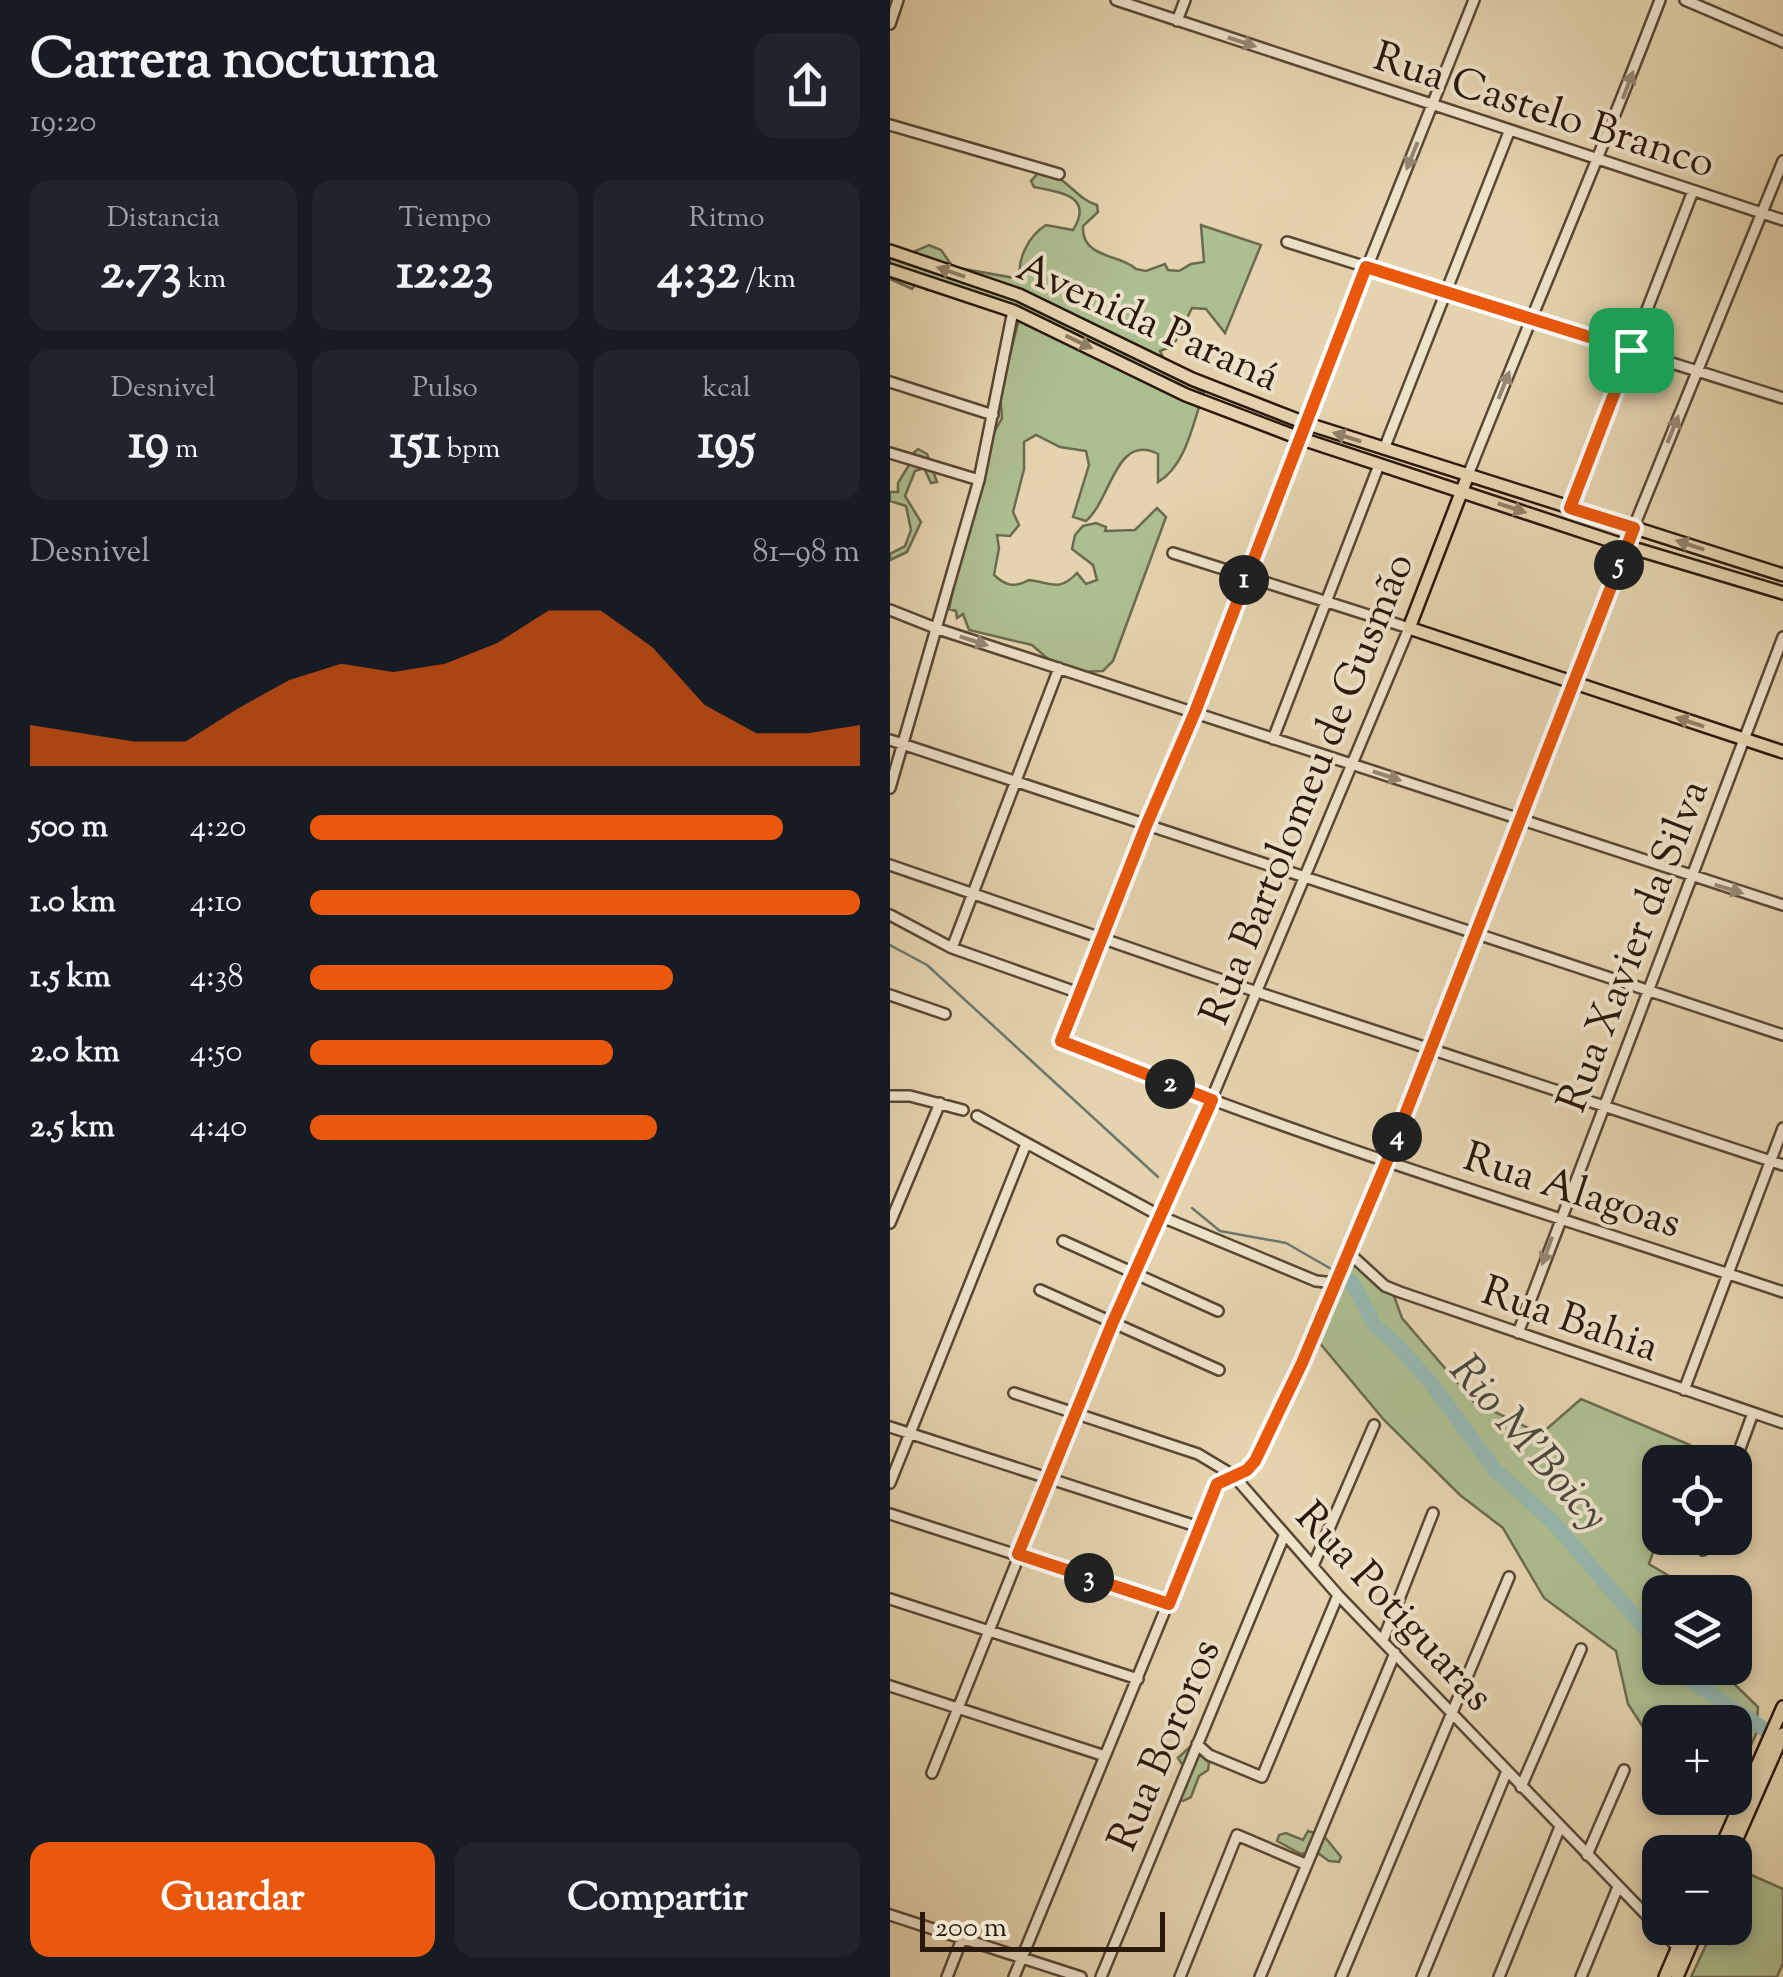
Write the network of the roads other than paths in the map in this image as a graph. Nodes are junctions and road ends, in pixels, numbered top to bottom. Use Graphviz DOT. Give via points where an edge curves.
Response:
graph roads {
  1 [pos="898,0"];
  2 [pos="1116,0"];
  3 [pos="1186,0"];
  4 [pos="1474,0"];
  5 [pos="1660,0"];
  6 [pos="1684,0"];
  7 [pos="1177,20"];
  8 [pos="890,24"];
  9 [pos="1783,42"];
  10 [pos="1433,106"];
  11 [pos="890,125"];
  12 [pos="1509,132"];
  13 [pos="1599,160"];
  14 [pos="1783,161"];
  15 [pos="1058,174"];
  16 [pos="1693,190"];
  17 [pos="1763,213"];
  18 [pos="1783,220"];
  19 [pos="1287,242"];
  20 [pos="890,251"];
  21 [pos="1366,267"];
  22 [pos="890,270"];
  23 [pos="1446,292"];
  24 [pos="1012,311"];
  25 [pos="1530,319"];
  26 [pos="1631,350"];
  27 [pos="1696,371"];
  28 [pos="890,382"];
  29 [pos="1783,398"];
  30 [pos="993,415"];
  31 [pos="1305,423"];
  32 [pos="1299,438"];
  33 [pos="1384,449"];
  34 [pos="890,453"];
  35 [pos="1379,466"];
  36 [pos="1468,476"];
  37 [pos="980,480"];
  38 [pos="1462,491"];
  39 [pos="1570,508"];
  40 [pos="1634,528"];
  41 [pos="1626,546"];
  42 [pos="1173,552"];
  43 [pos="1246,575"];
  44 [pos="1783,575"];
  45 [pos="1783,593"];
  46 [pos="1325,602"];
  47 [pos="890,610"];
  48 [pos="1409,628"];
  49 [pos="938,629"];
  50 [pos="1783,637"];
  51 [pos="1058,668"];
  52 [pos="1574,683"];
  53 [pos="1195,712"];
  54 [pos="1273,739"];
  55 [pos="890,740"];
  56 [pos="1746,740"];
  57 [pos="905,745"];
  58 [pos="1783,752"];
  59 [pos="1350,764"];
  60 [pos="1016,782"];
  61 [pos="890,788"];
  62 [pos="1520,820"];
  63 [pos="1146,826"];
  64 [pos="890,864"];
  65 [pos="1302,877"];
  66 [pos="1694,878"];
  67 [pos="972,895"];
  68 [pos="1783,905"];
  69 [pos="890,915"];
  70 [pos="1476,936"];
  71 [pos="1102,938"];
  72 [pos="952,948"];
  73 [pos="1648,990"];
  74 [pos="1257,992"];
  75 [pos="1080,993"];
  76 [pos="890,996"];
  77 [pos="945,1014"];
  78 [pos="1783,1036"];
  79 [pos="1430,1049"];
  80 [pos="890,1096"];
  81 [pos="1212,1100"];
  82 [pos="940,1103"];
  83 [pos="1603,1106"];
  84 [pos="963,1110"];
  85 [pos="981,1118"];
  86 [pos="1783,1128"];
  87 [pos="1026,1144"];
  88 [pos="1387,1161"];
  89 [pos="1770,1161"];
  90 [pos="1783,1165"];
  91 [pos="890,1187"];
  92 [pos="904,1188"];
  93 [pos="1162,1217"];
  94 [pos="1558,1220"];
  95 [pos="890,1223"];
  96 [pos="1064,1241"];
  97 [pos="1348,1254"];
  98 [pos="1728,1273"];
  99 [pos="1134,1274"];
  100 [pos="1336,1282"];
  101 [pos="1040,1290"];
  102 [pos="1783,1292"];
  103 [pos="1218,1311"];
  104 [pos="1112,1324"];
  105 [pos="1518,1333"];
  106 [pos="1219,1370"];
  107 [pos="1684,1390"];
  108 [pos="1014,1392"];
  109 [pos="1753,1413"];
  110 [pos="1075,1414"];
  111 [pos="1783,1423"];
  112 [pos="1374,1425"];
  113 [pos="890,1427"];
  114 [pos="910,1433"];
  115 [pos="1741,1445"];
  116 [pos="1233,1476"];
  117 [pos="1049,1480"];
  118 [pos="890,1484"];
  119 [pos="1433,1513"];
  120 [pos="890,1514"];
  121 [pos="1199,1527"];
  122 [pos="1284,1536"];
  123 [pos="1018,1554"];
  124 [pos="1313,1566"];
  125 [pos="1509,1577"];
  126 [pos="1338,1595"];
  127 [pos="890,1599"];
  128 [pos="1169,1604"];
  129 [pos="988,1631"];
  130 [pos="1383,1640"];
  131 [pos="1581,1649"];
  132 [pos="1395,1653"];
  133 [pos="1138,1679"];
  134 [pos="890,1686"];
  135 [pos="1783,1707"];
  136 [pos="956,1708"];
  137 [pos="1451,1711"];
  138 [pos="1783,1734"];
  139 [pos="1197,1744"];
  140 [pos="1105,1756"];
  141 [pos="1507,1770"];
  142 [pos="1624,1770"];
  143 [pos="932,1774"];
  144 [pos="1520,1786"];
  145 [pos="1560,1827"];
  146 [pos="1727,1835"];
  147 [pos="1738,1835"];
  148 [pos="1588,1856"];
  149 [pos="1305,1864"];
  150 [pos="1618,1888"];
  151 [pos="890,1916"];
  152 [pos="962,1939"];
  153 [pos="1683,1945"];
  154 [pos="1686,1945"];
  155 [pos="1682,1951"];
  156 [pos="1022,1959"];
  157 [pos="948,1977"];
  158 [pos="1014,1977"];
  159 [pos="1081,1977"];
  160 [pos="1100,1977"];
  161 [pos="1180,1977"];
  162 [pos="1260,1977"];
  163 [pos="1341,1977"];
  164 [pos="1422,1977"];
  165 [pos="1499,1977"];
  166 [pos="1581,1977"];
  167 [pos="1665,1977"];
  168 [pos="1677,1977"];
  1 -- 8 [label="street"];
  2 -- 7 [label="street, Rua Castelo Branco"];
  3 -- 7 [label="street"];
  4 -- 10 [label="street"];
  13 -- 5 [label="street, Rua Bartolomeu de Gusmão, one-way"];
  6 -- 9 [label="street"];
  7 -- 10 [label="street, Rua Castelo Branco, one-way"];
  10 -- 12 [label="street, Rua Castelo Branco"];
  10 -- 21 [label="street, one-way"];
  11 -- 15 [label="street"];
  12 -- 13 [label="street, Rua Castelo Branco"];
  12 -- 23 [label="street"];
  13 -- 16 [label="street, Rua Castelo Branco"];
  13 -- 25 [label="street, Rua Bartolomeu de Gusmão"];
  14 -- 17 [label="street"];
  16 -- 17 [label="street, Rua Castelo Branco"];
  16 -- 26 [label="street"];
  17 -- 18 [label="street, Rua Castelo Branco"];
  17 -- 27 [label="street"];
  19 -- 21 [label="street"];
  31 -- 20 [label="main road, Avenida Paraná, one-way" via="1148,360 1019,295"];
  21 -- 23 [label="street"];
  21 -- 31 [label="street"];
  22 -- 24 [label="main road, Avenida Paraná"];
  23 -- 25 [label="street"];
  23 -- 33 [label="street"];
  24 -- 30 [label="street"];
  24 -- 32 [label="main road, Avenida Paraná, one-way" via="1186,395"];
  25 -- 26 [label="street"];
  36 -- 25 [label="street, Rua Bartolomeu de Gusmão, one-way"];
  26 -- 27 [label="street"];
  26 -- 39 [label="street"];
  27 -- 29 [label="street"];
  40 -- 27 [label="street, one-way"];
  28 -- 30 [label="street"];
  30 -- 37 [label="street"];
  31 -- 32 [label="street"];
  33 -- 31 [label="main road, Avenida Paraná, one-way"];
  32 -- 35 [label="main road, Avenida Paraná"];
  32 -- 43 [label="street"];
  33 -- 36 [label="main road, Avenida Paraná"];
  34 -- 37 [label="street"];
  35 -- 38 [label="main road, Avenida Paraná"];
  35 -- 46 [label="street"];
  36 -- 38 [label="main road, Rua Bartolomeu de Gusmão"];
  36 -- 39 [label="main road, Avenida Paraná"];
  37 -- 49 [label="street"];
  38 -- 41 [label="main road, Avenida Paraná, one-way"];
  38 -- 48 [label="main road, Rua Bartolomeu de Gusmão"];
  39 -- 40 [label="main road, Avenida Paraná"];
  40 -- 41 [label="street"];
  44 -- 40 [label="main road, Avenida Paraná, one-way"];
  41 -- 45 [label="main road, Avenida Paraná"];
  41 -- 52 [label="street"];
  42 -- 43 [label="street"];
  43 -- 46 [label="street"];
  43 -- 53 [label="street"];
  46 -- 48 [label="street"];
  46 -- 54 [label="street"];
  47 -- 49 [label="street"];
  48 -- 52 [label="main road"];
  48 -- 59 [label="street, Rua Bartolomeu de Gusmão"];
  49 -- 51 [label="street, one-way"];
  49 -- 57 [label="street"];
  50 -- 56 [label="street, Rua Xavier da Silva"];
  51 -- 53 [label="street"];
  51 -- 60 [label="street"];
  56 -- 52 [label="main road, one-way"];
  52 -- 62 [label="street"];
  53 -- 54 [label="street"];
  53 -- 63 [label="street"];
  54 -- 59 [label="street"];
  55 -- 57 [label="street"];
  56 -- 58 [label="main road"];
  56 -- 66 [label="street, Rua Xavier da Silva"];
  57 -- 60 [label="street"];
  57 -- 61 [label="street"];
  59 -- 62 [label="street, one-way"];
  59 -- 65 [label="street, Rua Bartolomeu de Gusmão"];
  60 -- 63 [label="street"];
  60 -- 67 [label="street"];
  62 -- 66 [label="street"];
  62 -- 70 [label="street"];
  63 -- 65 [label="street"];
  63 -- 71 [label="street"];
  64 -- 67 [label="street"];
  65 -- 70 [label="street"];
  65 -- 74 [label="street, Rua Bartolomeu de Gusmão"];
  66 -- 68 [label="street, one-way"];
  66 -- 73 [label="street, Rua Xavier da Silva"];
  67 -- 71 [label="street"];
  67 -- 72 [label="street"];
  69 -- 72 [label="street"];
  70 -- 73 [label="street"];
  70 -- 79 [label="street"];
  71 -- 74 [label="street"];
  71 -- 75 [label="street"];
  72 -- 75 [label="street"];
  73 -- 78 [label="street"];
  73 -- 83 [label="street, Rua Xavier da Silva"];
  74 -- 79 [label="street"];
  74 -- 81 [label="street, Rua Bartolomeu de Gusmão"];
  75 -- 81 [label="street, Rua Alagoas" via="1061,1041"];
  76 -- 77 [label="street"];
  79 -- 83 [label="street"];
  79 -- 88 [label="street"];
  80 -- 82 [label="street"];
  81 -- 88 [label="street, Rua Alagoas"];
  81 -- 93 [label="street, Rua Bartolomeu de Gusmão"];
  82 -- 84 [label="street"];
  82 -- 92 [label="street"];
  83 -- 89 [label="street"];
  83 -- 94 [label="street, Rua Xavier da Silva"];
  85 -- 87 [label="street"];
  86 -- 89 [label="street"];
  87 -- 93 [label="street"];
  87 -- 114 [label="street"];
  88 -- 94 [label="street, Rua Alagoas"];
  88 -- 97 [label="street"];
  89 -- 90 [label="street"];
  89 -- 98 [label="street"];
  91 -- 92 [label="street"];
  92 -- 95 [label="street"];
  93 -- 99 [label="street, Rua Bartolomeu de Gusmão"];
  93 -- 100 [label="street" via="1316,1281"];
  94 -- 98 [label="street, Rua Alagoas"];
  94 -- 105 [label="street, Rua Xavier da Silva, one-way"];
  96 -- 99 [label="street"];
  97 -- 100 [label="street"];
  97 -- 105 [label="street, Rua Bahia" via="1385,1286"];
  98 -- 102 [label="street, Rua Alagoas"];
  98 -- 107 [label="street"];
  99 -- 103 [label="street"];
  99 -- 104 [label="street, Rua Bartolomeu de Gusmão"];
  100 -- 116 [label="street" via="1255,1461"];
  101 -- 104 [label="street"];
  104 -- 106 [label="street"];
  104 -- 110 [label="street, Rua Bartolomeu de Gusmão"];
  105 -- 107 [label="street, Rua Bahia"];
  107 -- 109 [label="street, Rua Bahia"];
  108 -- 110 [label="street, Rua Potiguaras"];
  109 -- 111 [label="street, Rua Bahia"];
  109 -- 115 [label="street"];
  110 -- 116 [label="street, Rua Potiguaras" via="1198,1454"];
  110 -- 117 [label="street, Rua Bartolomeu de Gusmão"];
  112 -- 124 [label="street"];
  113 -- 114 [label="street"];
  114 -- 117 [label="street"];
  114 -- 118 [label="street"];
  116 -- 121 [label="street" via="1217,1484"];
  116 -- 122 [label="street, Rua Potiguaras"];
  117 -- 121 [label="street"];
  117 -- 123 [label="street, Rua Bartolomeu de Gusmão"];
  119 -- 130 [label="street"];
  120 -- 123 [label="street"];
  121 -- 128 [label="street"];
  122 -- 124 [label="street, Rua Potiguaras"];
  122 -- 139 [label="street, Rua Bororos"];
  123 -- 128 [label="street"];
  123 -- 129 [label="street, Rua Bartolomeu de Gusmão"];
  124 -- 126 [label="street, Rua Potiguaras"];
  125 -- 137 [label="street"];
  126 -- 130 [label="street, Rua Potiguaras"];
  126 -- 139 [label="street" via="1262,1777"];
  127 -- 129 [label="street"];
  128 -- 133 [label="street"];
  129 -- 133 [label="street"];
  129 -- 136 [label="street, Rua Bartolomeu de Gusmão"];
  130 -- 132 [label="street, Rua Potiguaras"];
  131 -- 144 [label="street"];
  132 -- 137 [label="street, Rua Potiguaras"];
  132 -- 149 [label="street"];
  133 -- 140 [label="street"];
  134 -- 136 [label="street"];
  135 -- 146 [label="main road"];
  136 -- 140 [label="street"];
  136 -- 143 [label="street, Rua Bartolomeu de Gusmão"];
  137 -- 141 [label="street, Rua Potiguaras"];
  137 -- 163 [label="street"];
  138 -- 147 [label="main road"];
  139 -- 160 [label="street, Rua Bororos"];
  140 -- 156 [label="street"];
  141 -- 144 [label="street, Rua Potiguaras"];
  141 -- 164 [label="street"];
  142 -- 148 [label="street"];
  144 -- 145 [label="street, Rua Potiguaras"];
  145 -- 148 [label="street, Rua Potiguaras"];
  145 -- 165 [label="street"];
  148 -- 150 [label="street, Rua Potiguaras"];
  149 -- 161 [label="street" via="1237,1835"];
  149 -- 162 [label="street"];
  150 -- 155 [label="street, Rua Potiguaras"];
  150 -- 166 [label="street"];
  151 -- 152 [label="street"];
  152 -- 156 [label="street"];
  152 -- 157 [label="street"];
  153 -- 155 [label="main road"];
  154 -- 155 [label="main road"];
  155 -- 167 [label="main road"];
  155 -- 168 [label="main road"];
  156 -- 158 [label="street"];
  156 -- 159 [label="street"];
}
